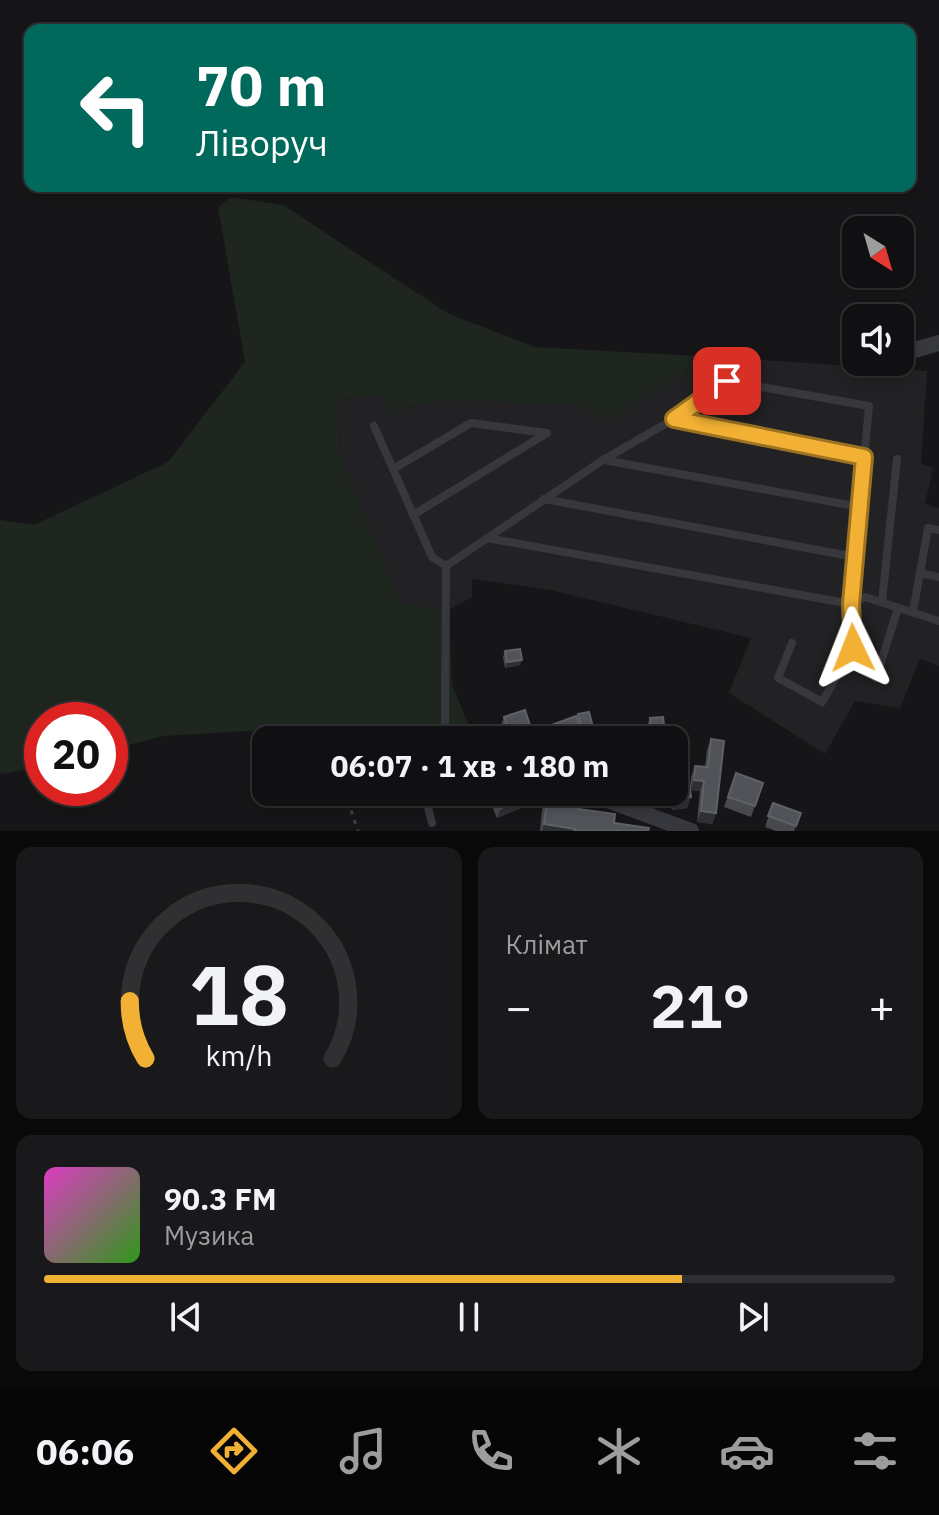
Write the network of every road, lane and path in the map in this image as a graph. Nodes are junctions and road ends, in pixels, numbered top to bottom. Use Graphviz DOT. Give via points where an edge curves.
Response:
graph roads {
  1 [pos="939,343"];
  2 [pos="914,350"];
  3 [pos="674,419"];
  4 [pos="374,426"];
  5 [pos="864,457"];
  6 [pos="897,459"];
  7 [pos="603,460"];
  8 [pos="393,469"];
  9 [pos="543,499"];
  10 [pos="860,507"];
  11 [pos="413,515"];
  12 [pos="939,530"];
  13 [pos="487,538"];
  14 [pos="855,557"];
  15 [pos="446,566"];
  16 [pos="920,573"];
  17 [pos="939,577"];
  18 [pos="882,602"];
  19 [pos="851,604"];
  20 [pos="898,608"];
  21 [pos="913,612"];
  22 [pos="939,621"];
  23 [pos="792,643"];
  24 [pos="876,678"];
  25 [pos="445,726"];
  26 [pos="350,806"];
  27 [pos="428,806"];
  28 [pos="620,806"];
  29 [pos="432,823"];
  30 [pos="668,826"];
  31 [pos="358,831"];
  32 [pos="691,831"];
  1 -- 2 [label="street"];
  3 -- 5 [label="lane"];
  3 -- 5 [label="lane" via="727,381 869,406"];
  3 -- 7 [label="lane"];
  4 -- 8 [label="lane"];
  5 -- 10 [label="lane"];
  6 -- 18 [label="lane"];
  7 -- 9 [label="lane"];
  7 -- 10 [label="lane"];
  8 -- 11 [label="lane"];
  8 -- 11 [label="lane" via="471,423 547,433"];
  9 -- 13 [label="lane"];
  9 -- 14 [label="lane"];
  10 -- 14 [label="lane"];
  11 -- 15 [label="lane" via="432,557"];
  12 -- 16 [label="lane" via="928,528"];
  13 -- 15 [label="lane"];
  13 -- 19 [label="lane"];
  14 -- 19 [label="lane"];
  15 -- 25 [label="lane"];
  16 -- 17 [label="lane"];
  16 -- 21 [label="lane"];
  18 -- 19 [label="lane" via="865,597"];
  18 -- 20 [label="lane"];
  19 -- 23 [label="lane" via="853,648 822,702 778,678"];
  20 -- 21 [label="lane"];
  20 -- 24 [label="lane"];
  21 -- 22 [label="lane"];
  26 -- 31 [label="path"];
  27 -- 29 [label="lane"];
  28 -- 30 [label="street"];
  30 -- 32 [label="street"];
}
